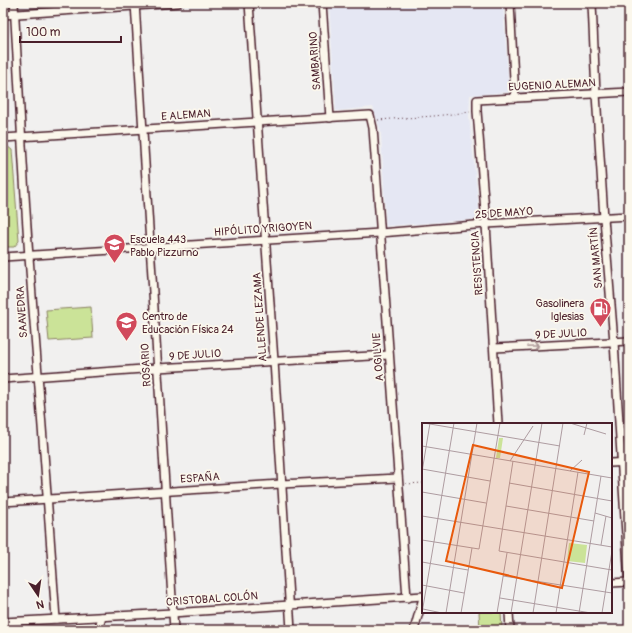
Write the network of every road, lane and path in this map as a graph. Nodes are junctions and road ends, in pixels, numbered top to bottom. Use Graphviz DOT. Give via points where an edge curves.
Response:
graph roads {
  1 [pos="14,3"];
  2 [pos="178,3"];
  3 [pos="249,3"];
  4 [pos="322,3"];
  5 [pos="510,3"];
  6 [pos="592,3"];
  7 [pos="135,4"];
  8 [pos="14,14"];
  9 [pos="3,15"];
  10 [pos="629,92"];
  11 [pos="596,94"];
  12 [pos="515,98"];
  13 [pos="477,100"];
  14 [pos="477,111"];
  15 [pos="330,118"];
  16 [pos="370,118"];
  17 [pos="257,122"];
  18 [pos="142,129"];
  19 [pos="21,136"];
  20 [pos="3,138"];
  21 [pos="629,216"];
  22 [pos="604,218"];
  23 [pos="486,224"];
  24 [pos="380,233"];
  25 [pos="265,240"];
  26 [pos="150,247"];
  27 [pos="29,255"];
  28 [pos="3,257"];
  29 [pos="629,341"];
  30 [pos="614,342"];
  31 [pos="494,348"];
  32 [pos="389,355"];
  33 [pos="274,361"];
  34 [pos="157,368"];
  35 [pos="38,376"];
  36 [pos="3,379"];
  37 [pos="498,423"];
  38 [pos="612,463"];
  39 [pos="625,463"];
  40 [pos="399,481"];
  41 [pos="422,482"];
  42 [pos="281,484"];
  43 [pos="165,492"];
  44 [pos="48,499"];
  45 [pos="3,502"];
  46 [pos="629,582"];
  47 [pos="612,583"];
  48 [pos="422,597"];
  49 [pos="407,598"];
  50 [pos="422,601"];
  51 [pos="289,605"];
  52 [pos="172,613"];
  53 [pos="509,613"];
  54 [pos="102,616"];
  55 [pos="56,619"];
  56 [pos="3,622"];
  57 [pos="97,630"];
  58 [pos="174,630"];
  59 [pos="291,630"];
  60 [pos="414,630"];
  61 [pos="510,630"];
  1 -- 8 [label="street, SAAVEDRA"];
  2 -- 7 [label="street"];
  3 -- 17 [label="street, ALLENDE LEZAMA"];
  4 -- 15 [label="street, SAMBARINO"];
  5 -- 12 [label="street"];
  6 -- 11 [label="street, SAN MARTÍN"];
  7 -- 8 [label="street"];
  7 -- 18 [label="street, ROSARIO"];
  8 -- 9 [label="street"];
  8 -- 19 [label="street, SAAVEDRA"];
  10 -- 11 [label="street, EUGENIO ALEMAN"];
  11 -- 12 [label="street, EUGENIO ALEMAN"];
  11 -- 22 [label="street, SAN MARTÍN"];
  12 -- 13 [label="street, EUGENIO ALEMAN"];
  13 -- 14 [label="street, RESISTENCIA"];
  14 -- 16 [label="path" via="434,116"];
  14 -- 23 [label="street, RESISTENCIA"];
  15 -- 16 [label="street, E ALEMAN"];
  15 -- 17 [label="street, E ALEMAN"];
  16 -- 24 [label="street, A OGILVIE" via="373,128"];
  17 -- 18 [label="street, E ALEMAN"];
  17 -- 25 [label="street, ALLENDE LEZAMA"];
  18 -- 19 [label="street, E ALEMAN"];
  18 -- 26 [label="street, ROSARIO"];
  19 -- 20 [label="street, E ALEMAN"];
  19 -- 27 [label="street, SAAVEDRA"];
  21 -- 22 [label="street, 25 DE MAYO"];
  22 -- 23 [label="street, 25 DE MAYO"];
  22 -- 30 [label="street, SAN MARTÍN"];
  23 -- 24 [label="street, 25 DE MAYO"];
  23 -- 31 [label="street, RESISTENCIA"];
  24 -- 25 [label="street, HIPÓLITO YRIGOYEN"];
  24 -- 32 [label="street, A OGILVIE"];
  25 -- 26 [label="street, HIPÓLITO YRIGOYEN"];
  25 -- 33 [label="street, ALLENDE LEZAMA"];
  26 -- 27 [label="street, HIPÓLITO YRIGOYEN"];
  26 -- 34 [label="street, ROSARIO"];
  27 -- 28 [label="street, HIPÓLITO YRIGOYEN"];
  27 -- 35 [label="street, SAAVEDRA"];
  29 -- 30 [label="street, 9 DE JULIO"];
  31 -- 30 [label="street, 9 DE JULIO, one-way"];
  30 -- 39 [label="street, SAN MARTÍN"];
  31 -- 37 [label="street, RESISTENCIA"];
  32 -- 33 [label="street, 9 DE JULIO"];
  32 -- 40 [label="street, A OGILVIE"];
  33 -- 34 [label="street, 9 DE JULIO"];
  33 -- 42 [label="street, ALLENDE LEZAMA"];
  34 -- 35 [label="street, 9 DE JULIO"];
  34 -- 43 [label="street, ROSARIO"];
  35 -- 36 [label="street, 9 DE JULIO"];
  35 -- 44 [label="street, SAAVEDRA"];
  38 -- 39 [label="street"];
  39 -- 46 [label="street, SAN MARTÍN"];
  40 -- 41 [label="path"];
  40 -- 42 [label="street, ESPAÑA"];
  40 -- 49 [label="street, A OGILVIE"];
  42 -- 43 [label="street, ESPAÑA"];
  42 -- 51 [label="street, ALLENDE LEZAMA"];
  43 -- 44 [label="street, ESPAÑA"];
  43 -- 52 [label="street, ROSARIO"];
  44 -- 45 [label="street, ESPAÑA"];
  44 -- 55 [label="street, SAAVEDRA"];
  46 -- 47 [label="street"];
  48 -- 49 [label="street, CRISTOBAL COLÓN"];
  49 -- 51 [label="street, CRISTOBAL COLÓN"];
  50 -- 60 [label="street"];
  51 -- 52 [label="street, CRISTOBAL COLÓN"];
  51 -- 59 [label="street, ALLENDE LEZAMA"];
  52 -- 54 [label="street, CRISTOBAL COLÓN"];
  52 -- 58 [label="street, ROSARIO"];
  53 -- 61 [label="street"];
  54 -- 55 [label="street, CRISTOBAL COLÓN"];
  54 -- 57 [label="street"];
  55 -- 56 [label="street, CRISTOBAL COLÓN"];
}
